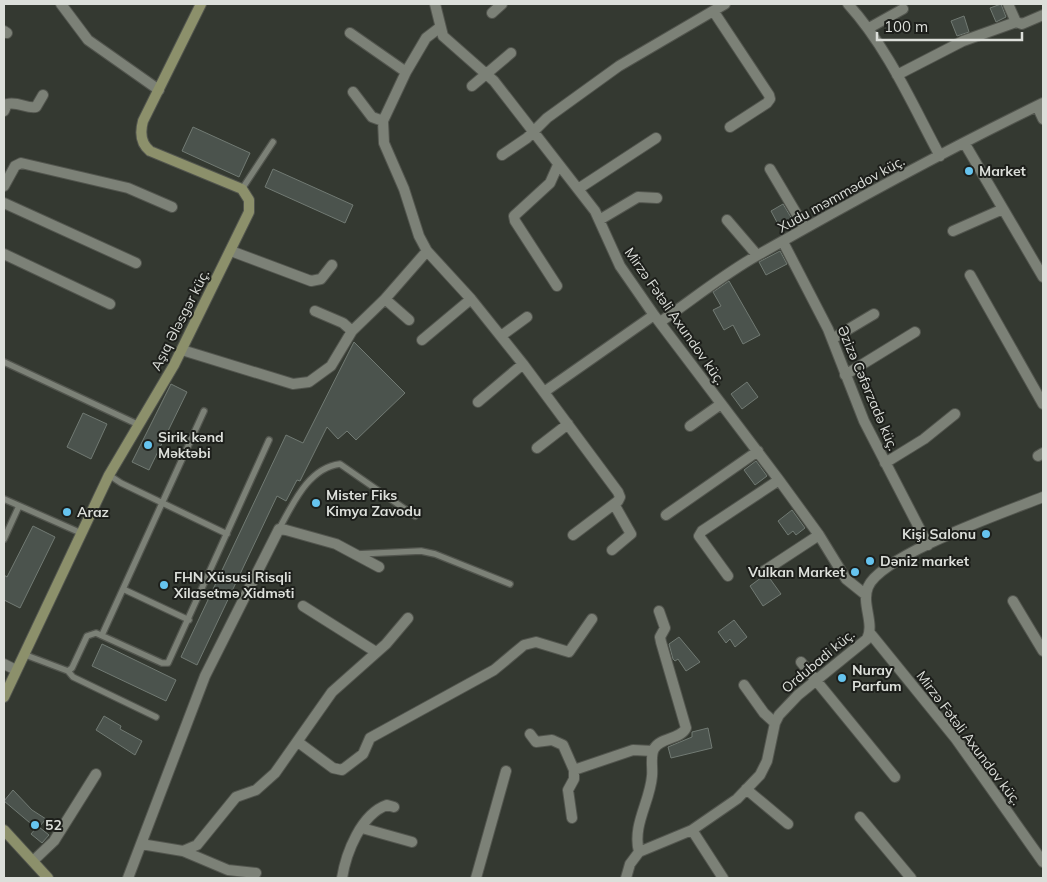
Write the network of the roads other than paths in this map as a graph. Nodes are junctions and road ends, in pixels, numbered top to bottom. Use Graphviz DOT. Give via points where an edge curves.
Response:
graph roads {
  1 [pos="61,4"];
  2 [pos="201,4"];
  3 [pos="435,4"];
  4 [pos="502,4"];
  5 [pos="725,4"];
  6 [pos="848,4"];
  7 [pos="1008,4"];
  8 [pos="903,9"];
  9 [pos="714,12"];
  10 [pos="492,13"];
  11 [pos="1043,15"];
  12 [pos="1016,22"];
  13 [pos="439,28"];
  14 [pos="869,28"];
  15 [pos="350,33"];
  16 [pos="511,53"];
  17 [pos="406,72"];
  18 [pos="486,73"];
  19 [pos="897,75"];
  20 [pos="472,86"];
  21 [pos="159,90"];
  22 [pos="353,92"];
  23 [pos="43,95"];
  24 [pos="1040,105"];
  25 [pos="4,111"];
  26 [pos="1043,119"];
  27 [pos="383,121"];
  28 [pos="730,127"];
  29 [pos="532,132"];
  30 [pos="656,138"];
  31 [pos="274,142"];
  32 [pos="965,144"];
  33 [pos="502,155"];
  34 [pos="940,156"];
  35 [pos="558,165"];
  36 [pos="770,169"];
  37 [pos="4,186"];
  38 [pos="242,189"];
  39 [pos="578,189"];
  40 [pos="657,198"];
  41 [pos="4,203"];
  42 [pos="172,207"];
  43 [pos="1003,208"];
  44 [pos="600,219"];
  45 [pos="727,220"];
  46 [pos="805,228"];
  47 [pos="953,231"];
  48 [pos="783,242"];
  49 [pos="231,251"];
  50 [pos="427,251"];
  51 [pos="4,254"];
  52 [pos="758,255"];
  53 [pos="136,263"];
  54 [pos="332,265"];
  55 [pos="970,275"];
  56 [pos="1043,277"];
  57 [pos="557,286"];
  58 [pos="471,299"];
  59 [pos="385,300"];
  60 [pos="110,304"];
  61 [pos="315,311"];
  62 [pos="874,314"];
  63 [pos="527,317"];
  64 [pos="657,318"];
  65 [pos="409,320"];
  66 [pos="352,331"];
  67 [pos="915,332"];
  68 [pos="501,336"];
  69 [pos="422,340"];
  70 [pos="832,340"];
  71 [pos="182,350"];
  72 [pos="4,362"];
  73 [pos="523,364"];
  74 [pos="845,375"];
  75 [pos="544,392"];
  76 [pos="478,402"];
  77 [pos="721,404"];
  78 [pos="1043,404"];
  79 [pos="204,411"];
  80 [pos="955,414"];
  81 [pos="137,424"];
  82 [pos="568,424"];
  83 [pos="690,426"];
  84 [pos="269,440"];
  85 [pos="537,448"];
  86 [pos="758,451"];
  87 [pos="884,463"];
  88 [pos="109,474"];
  89 [pos="779,480"];
  90 [pos="1043,497"];
  91 [pos="4,499"];
  92 [pos="163,502"];
  93 [pos="614,504"];
  94 [pos="19,506"];
  95 [pos="666,515"];
  96 [pos="415,516"];
  97 [pos="279,529"];
  98 [pos="80,533"];
  99 [pos="227,534"];
  100 [pos="573,535"];
  101 [pos="819,535"];
  102 [pos="4,538"];
  103 [pos="928,545"];
  104 [pos="612,550"];
  105 [pos="355,554"];
  106 [pos="379,567"];
  107 [pos="764,571"];
  108 [pos="728,576"];
  109 [pos="510,584"];
  110 [pos="123,589"];
  111 [pos="866,595"];
  112 [pos="1014,601"];
  113 [pos="303,606"];
  114 [pos="659,611"];
  115 [pos="408,618"];
  116 [pos="592,619"];
  117 [pos="189,620"];
  118 [pos="870,633"];
  119 [pos="102,635"];
  120 [pos="1043,651"];
  121 [pos="376,652"];
  122 [pos="23,654"];
  123 [pos="801,662"];
  124 [pos="4,664"];
  125 [pos="16,670"];
  126 [pos="68,671"];
  127 [pos="817,680"];
  128 [pos="744,685"];
  129 [pos="4,697"];
  130 [pos="156,718"];
  131 [pos="775,723"];
  132 [pos="530,734"];
  133 [pos="298,742"];
  134 [pos="652,751"];
  135 [pos="574,770"];
  136 [pos="506,771"];
  137 [pos="96,774"];
  138 [pos="895,777"];
  139 [pos="746,789"];
  140 [pos="394,807"];
  141 [pos="860,817"];
  142 [pos="572,818"];
  143 [pos="788,824"];
  144 [pos="362,828"];
  145 [pos="4,830"];
  146 [pos="692,830"];
  147 [pos="412,842"];
  148 [pos="142,844"];
  149 [pos="183,850"];
  150 [pos="638,852"];
  151 [pos="33,861"];
  152 [pos="1043,862"];
  153 [pos="256,873"];
  154 [pos="43,876"];
  155 [pos="128,878"];
  156 [pos="342,878"];
  157 [pos="476,878"];
  158 [pos="626,878"];
  159 [pos="723,878"];
  160 [pos="910,878"];
  1 -- 21 [label="street" via="88,40"];
  2 -- 21 [label="street"];
  3 -- 13 [label="street, Mirzə Fətəli Axundov küç."];
  4 -- 10 [label="street"];
  5 -- 9 [label="street"];
  6 -- 14 [label="street"];
  7 -- 12 [label="street"];
  8 -- 14 [label="street"];
  9 -- 28 [label="street" via="770,99"];
  9 -- 29 [label="street" via="619,66"];
  11 -- 12 [label="street" via="1022,24"];
  12 -- 19 [label="street" via="963,41"];
  13 -- 17 [label="street" via="426,38"];
  13 -- 18 [label="street, Mirzə Fətəli Axundov küç." via="450,44"];
  14 -- 19 [label="street"];
  15 -- 17 [label="street"];
  16 -- 18 [label="street"];
  17 -- 27 [label="street"];
  18 -- 20 [label="street"];
  18 -- 29 [label="street, Mirzə Fətəli Axundov küç."];
  19 -- 34 [label="street"];
  21 -- 38 [label="street" via="141,129 146,147"];
  22 -- 27 [label="street" via="372,117"];
  23 -- 25 [label="street" via="36,107 14,102 7,104"];
  24 -- 26 [label="street"];
  24 -- 32 [label="street, Xudu məmmədov küç."];
  27 -- 50 [label="street" via="384,143"];
  29 -- 33 [label="street"];
  29 -- 35 [label="street, Mirzə Fətəli Axundov küç."];
  30 -- 39 [label="street"];
  31 -- 38 [label="lane"];
  32 -- 34 [label="street, Xudu məmmədov küç."];
  32 -- 43 [label="street"];
  34 -- 46 [label="street, Xudu məmmədov küç."];
  35 -- 39 [label="street, Mirzə Fətəli Axundov küç."];
  35 -- 57 [label="street" via="550,183 514,216"];
  36 -- 46 [label="street"];
  37 -- 42 [label="street" via="15,166 21,162 128,188"];
  38 -- 49 [label="street, Aşıq Ələsgər küç." via="249,200 249,212"];
  39 -- 44 [label="street, Mirzə Fətəli Axundov küç."];
  40 -- 44 [label="street" via="638,197"];
  41 -- 53 [label="street"];
  43 -- 47 [label="street"];
  43 -- 56 [label="street"];
  44 -- 64 [label="street, Mirzə Fətəli Axundov küç." via="616,258"];
  45 -- 52 [label="street"];
  46 -- 48 [label="street, Xudu məmmədov küç."];
  48 -- 52 [label="street, Xudu məmmədov küç."];
  48 -- 70 [label="street, Əzizə Cəfərzadə küç."];
  49 -- 54 [label="street" via="311,281 321,279"];
  49 -- 71 [label="street, Aşıq Ələsgər küç."];
  50 -- 58 [label="street"];
  50 -- 59 [label="street"];
  51 -- 60 [label="street"];
  52 -- 64 [label="street, Xudu məmmədov küç."];
  55 -- 78 [label="street"];
  58 -- 68 [label="street"];
  58 -- 69 [label="street"];
  59 -- 65 [label="street"];
  59 -- 66 [label="street"];
  61 -- 66 [label="street" via="344,323"];
  62 -- 70 [label="street"];
  63 -- 68 [label="street"];
  64 -- 75 [label="street, Xudu məmmədov küç."];
  64 -- 77 [label="street, Mirzə Fətəli Axundov küç."];
  66 -- 71 [label="street" via="330,366 309,382 301,384"];
  67 -- 74 [label="street"];
  68 -- 73 [label="street"];
  70 -- 74 [label="street, Əzizə Cəfərzadə küç."];
  71 -- 81 [label="street, Aşıq Ələsgər küç."];
  72 -- 81 [label="lane"];
  73 -- 75 [label="street"];
  73 -- 76 [label="street"];
  74 -- 87 [label="street, Əzizə Cəfərzadə küç."];
  75 -- 82 [label="street"];
  77 -- 83 [label="street"];
  77 -- 86 [label="street, Mirzə Fətəli Axundov küç."];
  79 -- 92 [label="lane"];
  80 -- 87 [label="street" via="924,439"];
  81 -- 88 [label="street, Aşıq Ələsgər küç."];
  82 -- 85 [label="street"];
  82 -- 93 [label="street" via="618,492 620,497"];
  84 -- 99 [label="lane"];
  86 -- 89 [label="street, Mirzə Fətəli Axundov küç."];
  86 -- 95 [label="street"];
  87 -- 103 [label="street, Əzizə Cəfərzadə küç."];
  88 -- 92 [label="lane"];
  88 -- 98 [label="street, Aşıq Ələsgər küç."];
  89 -- 101 [label="street, Mirzə Fətəli Axundov küç."];
  89 -- 108 [label="street" via="699,536"];
  90 -- 103 [label="street"];
  91 -- 94 [label="lane"];
  92 -- 99 [label="lane"];
  92 -- 110 [label="lane"];
  93 -- 100 [label="street"];
  93 -- 104 [label="street" via="631,534"];
  94 -- 98 [label="lane"];
  94 -- 102 [label="lane"];
  96 -- 97 [label="lane" via="340,464 320,470 311,478"];
  97 -- 105 [label="street" via="327,541"];
  97 -- 148 [label="street" via="206,676"];
  98 -- 122 [label="street, Aşıq Ələsgər küç."];
  99 -- 117 [label="lane"];
  101 -- 107 [label="street"];
  101 -- 111 [label="street, Mirzə Fətəli Axundov küç." via="846,579"];
  103 -- 111 [label="street" via="884,570 869,586"];
  105 -- 106 [label="street"];
  105 -- 109 [label="lane" via="421,551"];
  110 -- 117 [label="lane"];
  110 -- 119 [label="lane"];
  111 -- 118 [label="street, Ordubadi küç."];
  112 -- 120 [label="street"];
  113 -- 121 [label="street"];
  114 -- 134 [label="street" via="665,628 661,642 686,728 684,733 658,744"];
  115 -- 121 [label="street"];
  116 -- 133 [label="street" via="569,652 536,642 524,645 494,670 370,738 363,754 342,770 333,768"];
  117 -- 119 [label="lane" via="168,663"];
  118 -- 127 [label="street, Ordubadi küç." via="860,647"];
  118 -- 152 [label="street, Mirzə Fətəli Axundov küç." via="956,739"];
  119 -- 126 [label="lane" via="87,636"];
  121 -- 133 [label="street" via="332,692"];
  122 -- 125 [label="street, Aşıq Ələsgər küç."];
  122 -- 126 [label="lane"];
  123 -- 127 [label="street"];
  124 -- 125 [label="street"];
  125 -- 129 [label="street, Aşıq Ələsgər küç."];
  126 -- 130 [label="lane" via="73,677"];
  127 -- 131 [label="street, Ordubadi küç." via="783,709"];
  127 -- 138 [label="street"];
  128 -- 131 [label="street"];
  131 -- 139 [label="street, Ordubadi küç." via="767,762"];
  132 -- 135 [label="street" via="536,742 552,740 563,745"];
  133 -- 149 [label="street" via="256,790 236,797 197,845"];
  134 -- 135 [label="street" via="633,750"];
  134 -- 150 [label="street" via="650,788 636,833"];
  135 -- 142 [label="street" via="574,779 568,790"];
  136 -- 157 [label="street"];
  137 -- 151 [label="street" via="54,841"];
  139 -- 143 [label="street"];
  139 -- 146 [label="street, Ordubadi küç." via="726,809"];
  140 -- 144 [label="street" via="382,806"];
  141 -- 160 [label="street"];
  144 -- 147 [label="street"];
  144 -- 156 [label="street"];
  145 -- 151 [label="street"];
  146 -- 150 [label="street, Ordubadi küç."];
  146 -- 159 [label="street"];
  148 -- 149 [label="street"];
  148 -- 155 [label="street"];
  149 -- 153 [label="street" via="228,870"];
  150 -- 158 [label="street"];
  151 -- 154 [label="street"];
}
